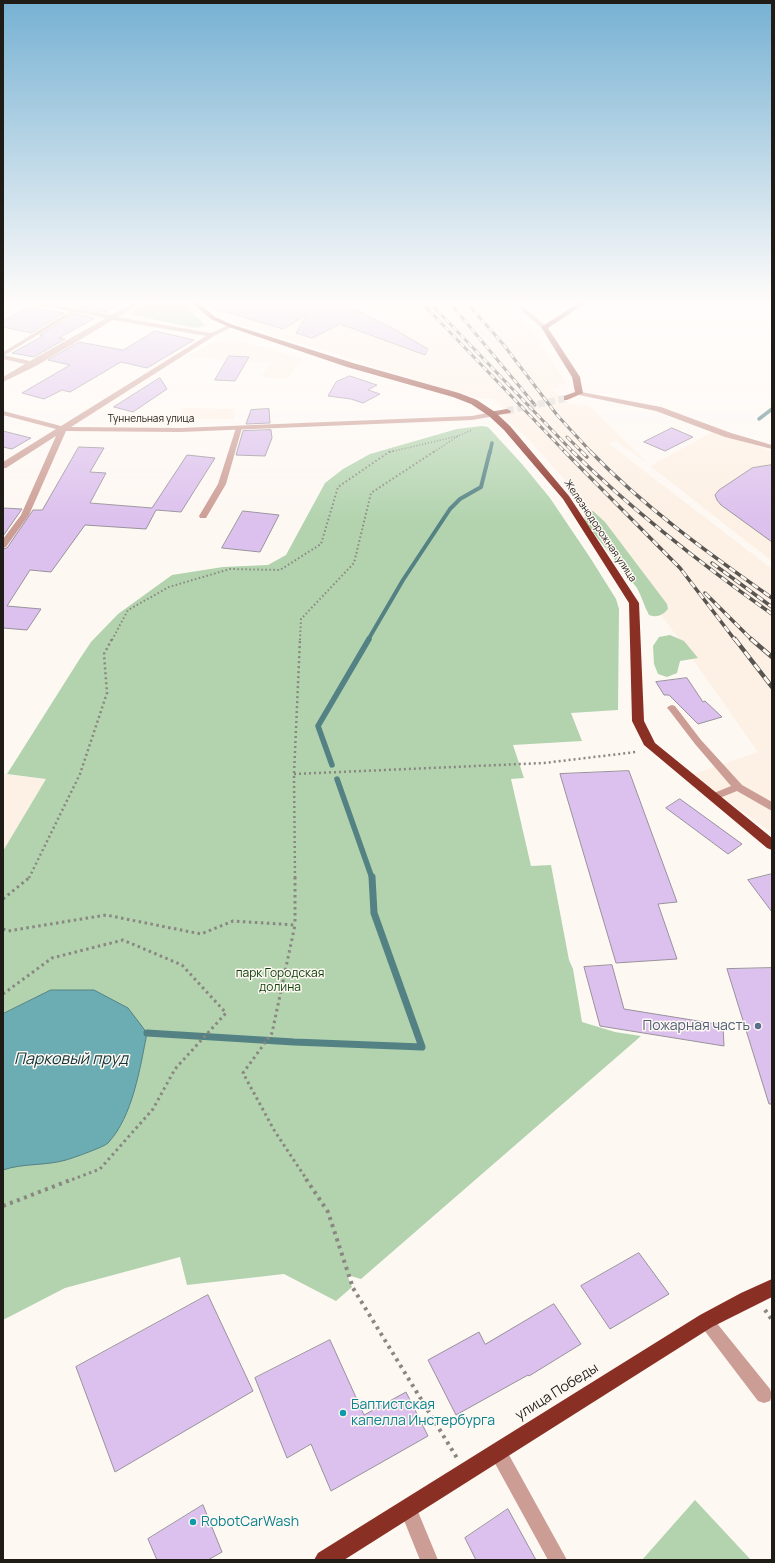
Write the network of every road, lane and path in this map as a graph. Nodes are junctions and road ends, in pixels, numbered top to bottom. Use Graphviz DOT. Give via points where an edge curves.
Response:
graph roads {
  1 [pos="148,376"];
  2 [pos="389,376"];
  3 [pos="575,376"];
  4 [pos="579,393"];
  5 [pos="567,398"];
  6 [pos="507,411"];
  7 [pos="3,413"];
  8 [pos="492,414"];
  9 [pos="239,428"];
  10 [pos="63,429"];
  11 [pos="475,429"];
  12 [pos="458,436"];
  13 [pos="772,447"];
  14 [pos="3,466"];
  15 [pos="203,516"];
  16 [pos="3,545"];
  17 [pos="672,708"];
  18 [pos="636,752"];
  19 [pos="294,774"];
  20 [pos="738,787"];
  21 [pos="713,797"];
  22 [pos="772,807"];
  23 [pos="772,845"];
  24 [pos="3,899"];
  25 [pos="295,925"];
  26 [pos="3,929"];
  27 [pos="3,994"];
  28 [pos="3,1206"];
  29 [pos="772,1288"];
  30 [pos="765,1310"];
  31 [pos="772,1320"];
  32 [pos="706,1321"];
  33 [pos="764,1395"];
  34 [pos="498,1452"];
  35 [pos="466,1472"];
  36 [pos="408,1508"];
  37 [pos="325,1560"];
  38 [pos="429,1560"];
  39 [pos="558,1560"];
  1 -- 10 [label="street"];
  2 -- 8 [label="highway, Железнодорожная улица" via="456,395 474,402"];
  3 -- 4 [label="main road"];
  4 -- 5 [label="main road"];
  4 -- 13 [label="street" via="658,409"];
  6 -- 8 [label="main road"];
  7 -- 10 [label="street, Туннельная улица"];
  8 -- 9 [label="street, Туннельная улица" via="472,418"];
  8 -- 21 [label="highway, Железнодорожная улица" via="528,451 566,498 634,603 638,721 650,745"];
  9 -- 10 [label="street, Туннельная улица"];
  9 -- 15 [label="lane" via="222,484"];
  10 -- 14 [label="street"];
  10 -- 16 [label="street" via="25,515"];
  11 -- 12 [label="path"];
  12 -- 19 [label="path" via="371,493 354,564 301,619"];
  12 -- 24 [label="path" via="389,452 338,487 321,544 280,570 230,569 169,587 128,610 104,654 107,693 80,774 30,877"];
  17 -- 20 [label="lane"];
  18 -- 19 [label="path" via="544,763"];
  19 -- 25 [label="path"];
  20 -- 21 [label="lane"];
  20 -- 22 [label="lane"];
  21 -- 23 [label="highway, Железнодорожная улица"];
  25 -- 26 [label="path" via="232,921 201,934 106,915 8,931"];
  25 -- 35 [label="path" via="272,1033 243,1073 274,1130 328,1212 353,1288"];
  27 -- 28 [label="path" via="52,958 123,940 182,964 226,1012 175,1069 153,1109 100,1169"];
  29 -- 32 [label="highway, улица Победы"];
  30 -- 31 [label="path"];
  32 -- 33 [label="lane"];
  32 -- 34 [label="highway, улица Победы"];
  34 -- 35 [label="highway, улица Победы"];
  34 -- 39 [label="lane"];
  35 -- 36 [label="highway, улица Победы"];
  36 -- 37 [label="highway, улица Победы"];
  36 -- 38 [label="lane"];
}
